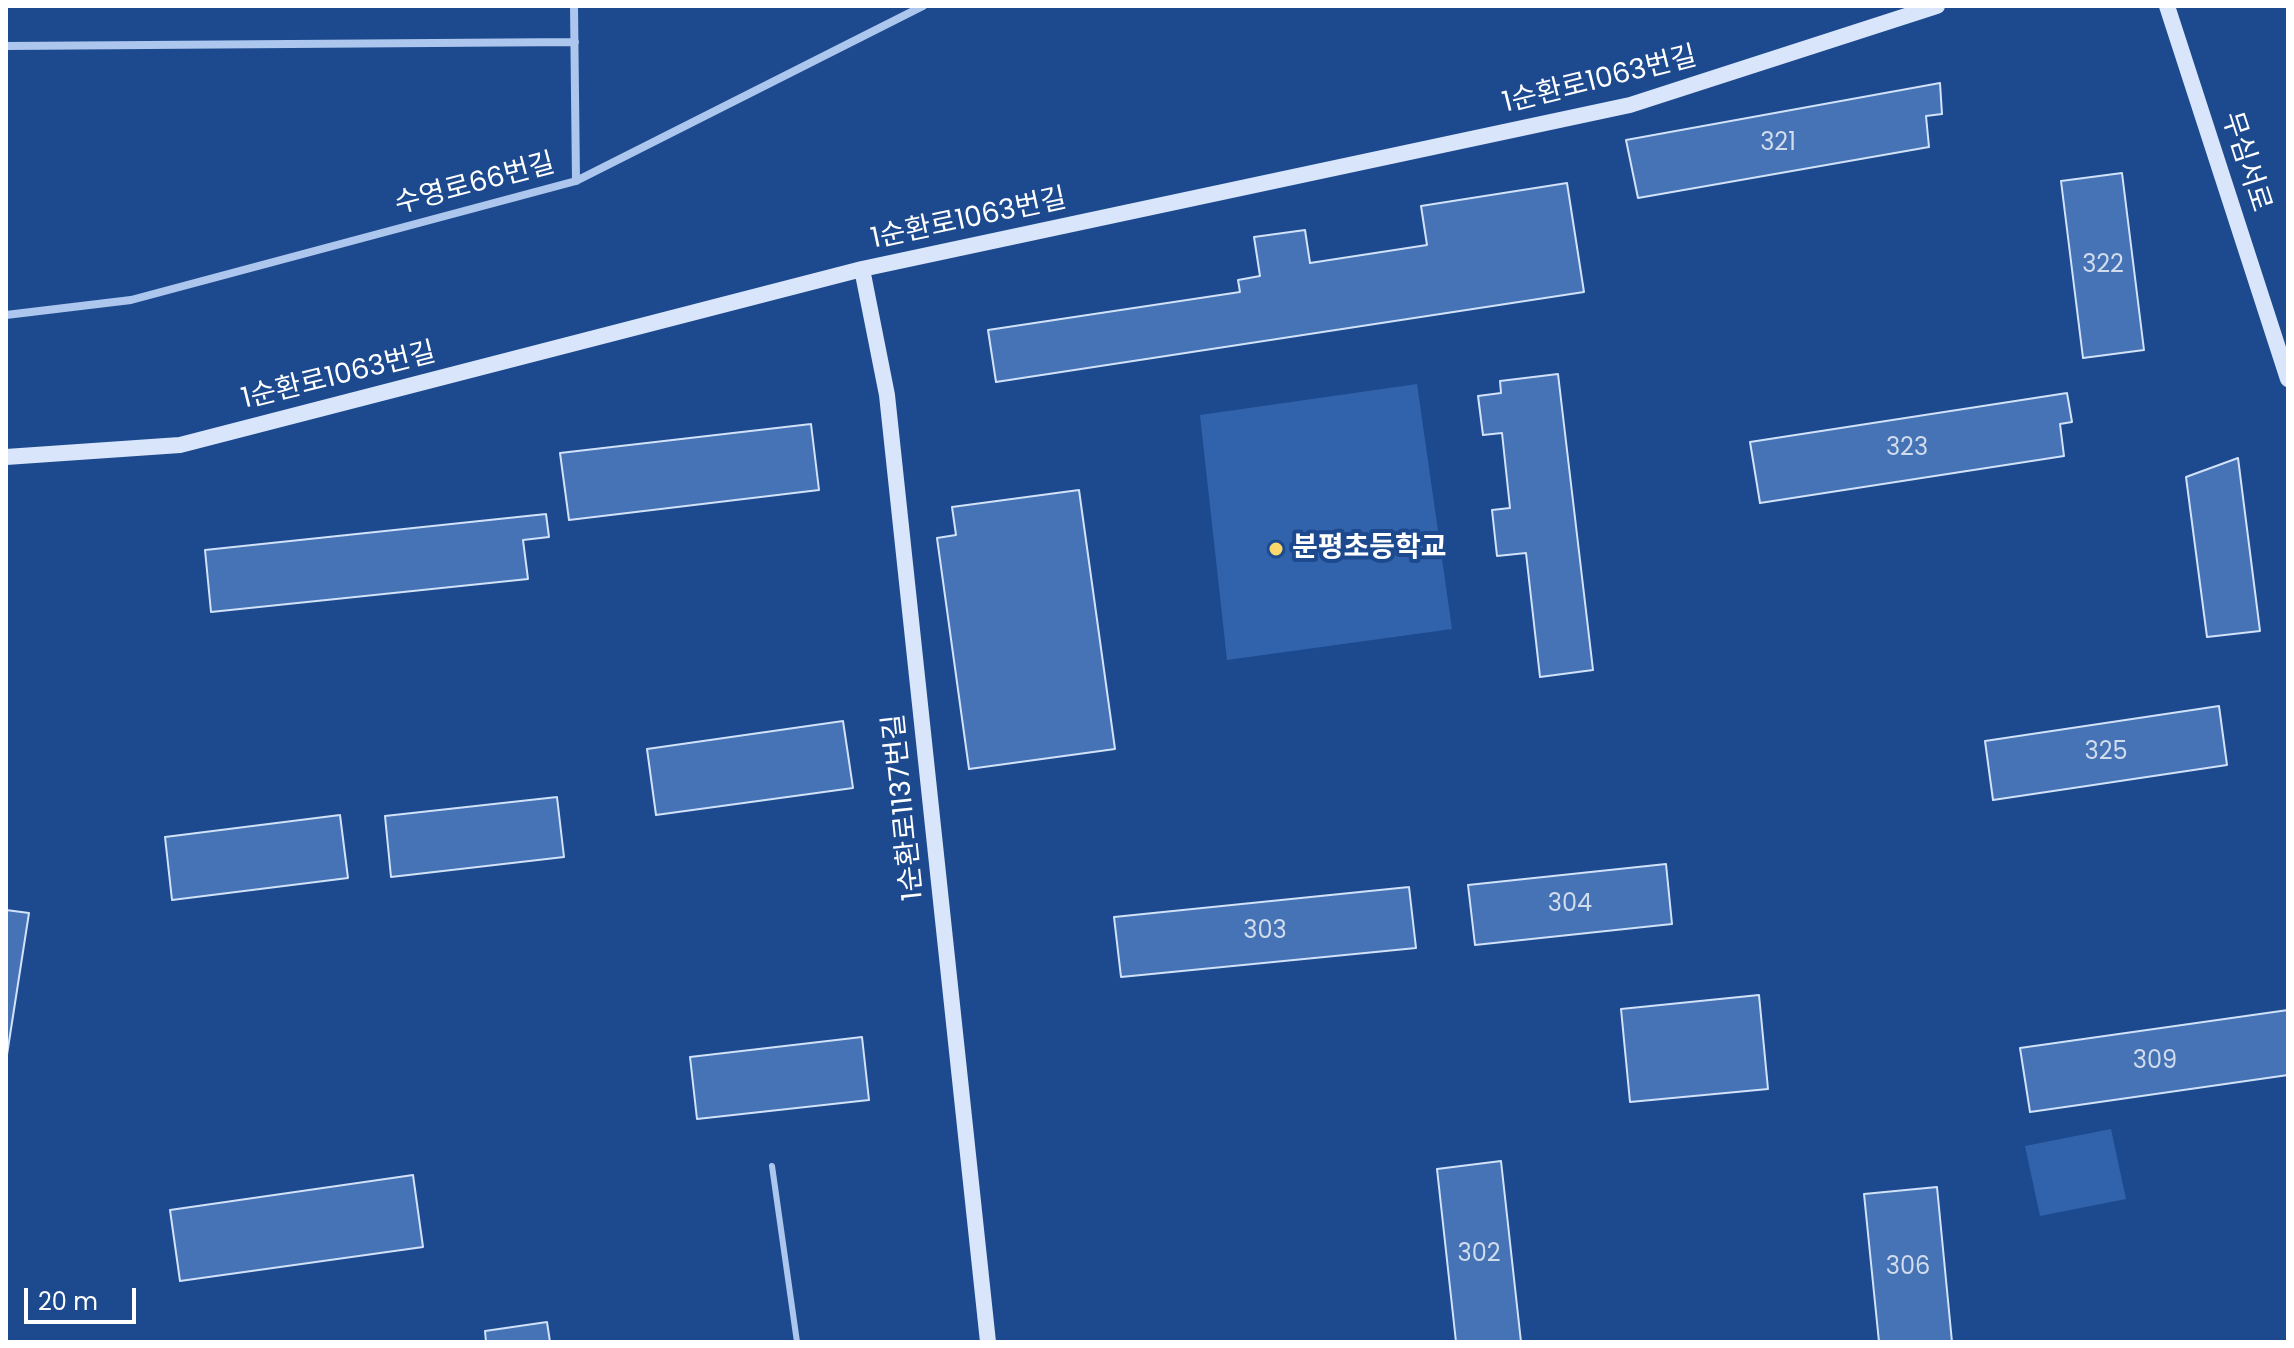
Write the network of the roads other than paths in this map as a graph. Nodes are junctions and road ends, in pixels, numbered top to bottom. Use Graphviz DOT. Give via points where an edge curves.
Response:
graph roads {
  1 [pos="574,6"];
  2 [pos="923,6"];
  3 [pos="1937,6"];
  4 [pos="2167,6"];
  5 [pos="575,42"];
  6 [pos="6,46"];
  7 [pos="576,181"];
  8 [pos="862,269"];
  9 [pos="6,315"];
  10 [pos="2288,379"];
  11 [pos="6,457"];
  12 [pos="772,1166"];
  13 [pos="797,1342"];
  14 [pos="988,1342"];
  1 -- 5 [label="street"];
  2 -- 7 [label="street, 수영로66번길"];
  3 -- 8 [label="street, 1순환로1063번길" via="1630,105"];
  4 -- 10 [label="street, 무심서로"];
  5 -- 6 [label="street"];
  5 -- 7 [label="street"];
  7 -- 9 [label="street, 수영로66번길" via="131,300"];
  8 -- 11 [label="street, 1순환로1063번길" via="180,445"];
  8 -- 14 [label="street, 1순환로1137번길" via="887,395"];
  12 -- 13 [label="lane"];
}
